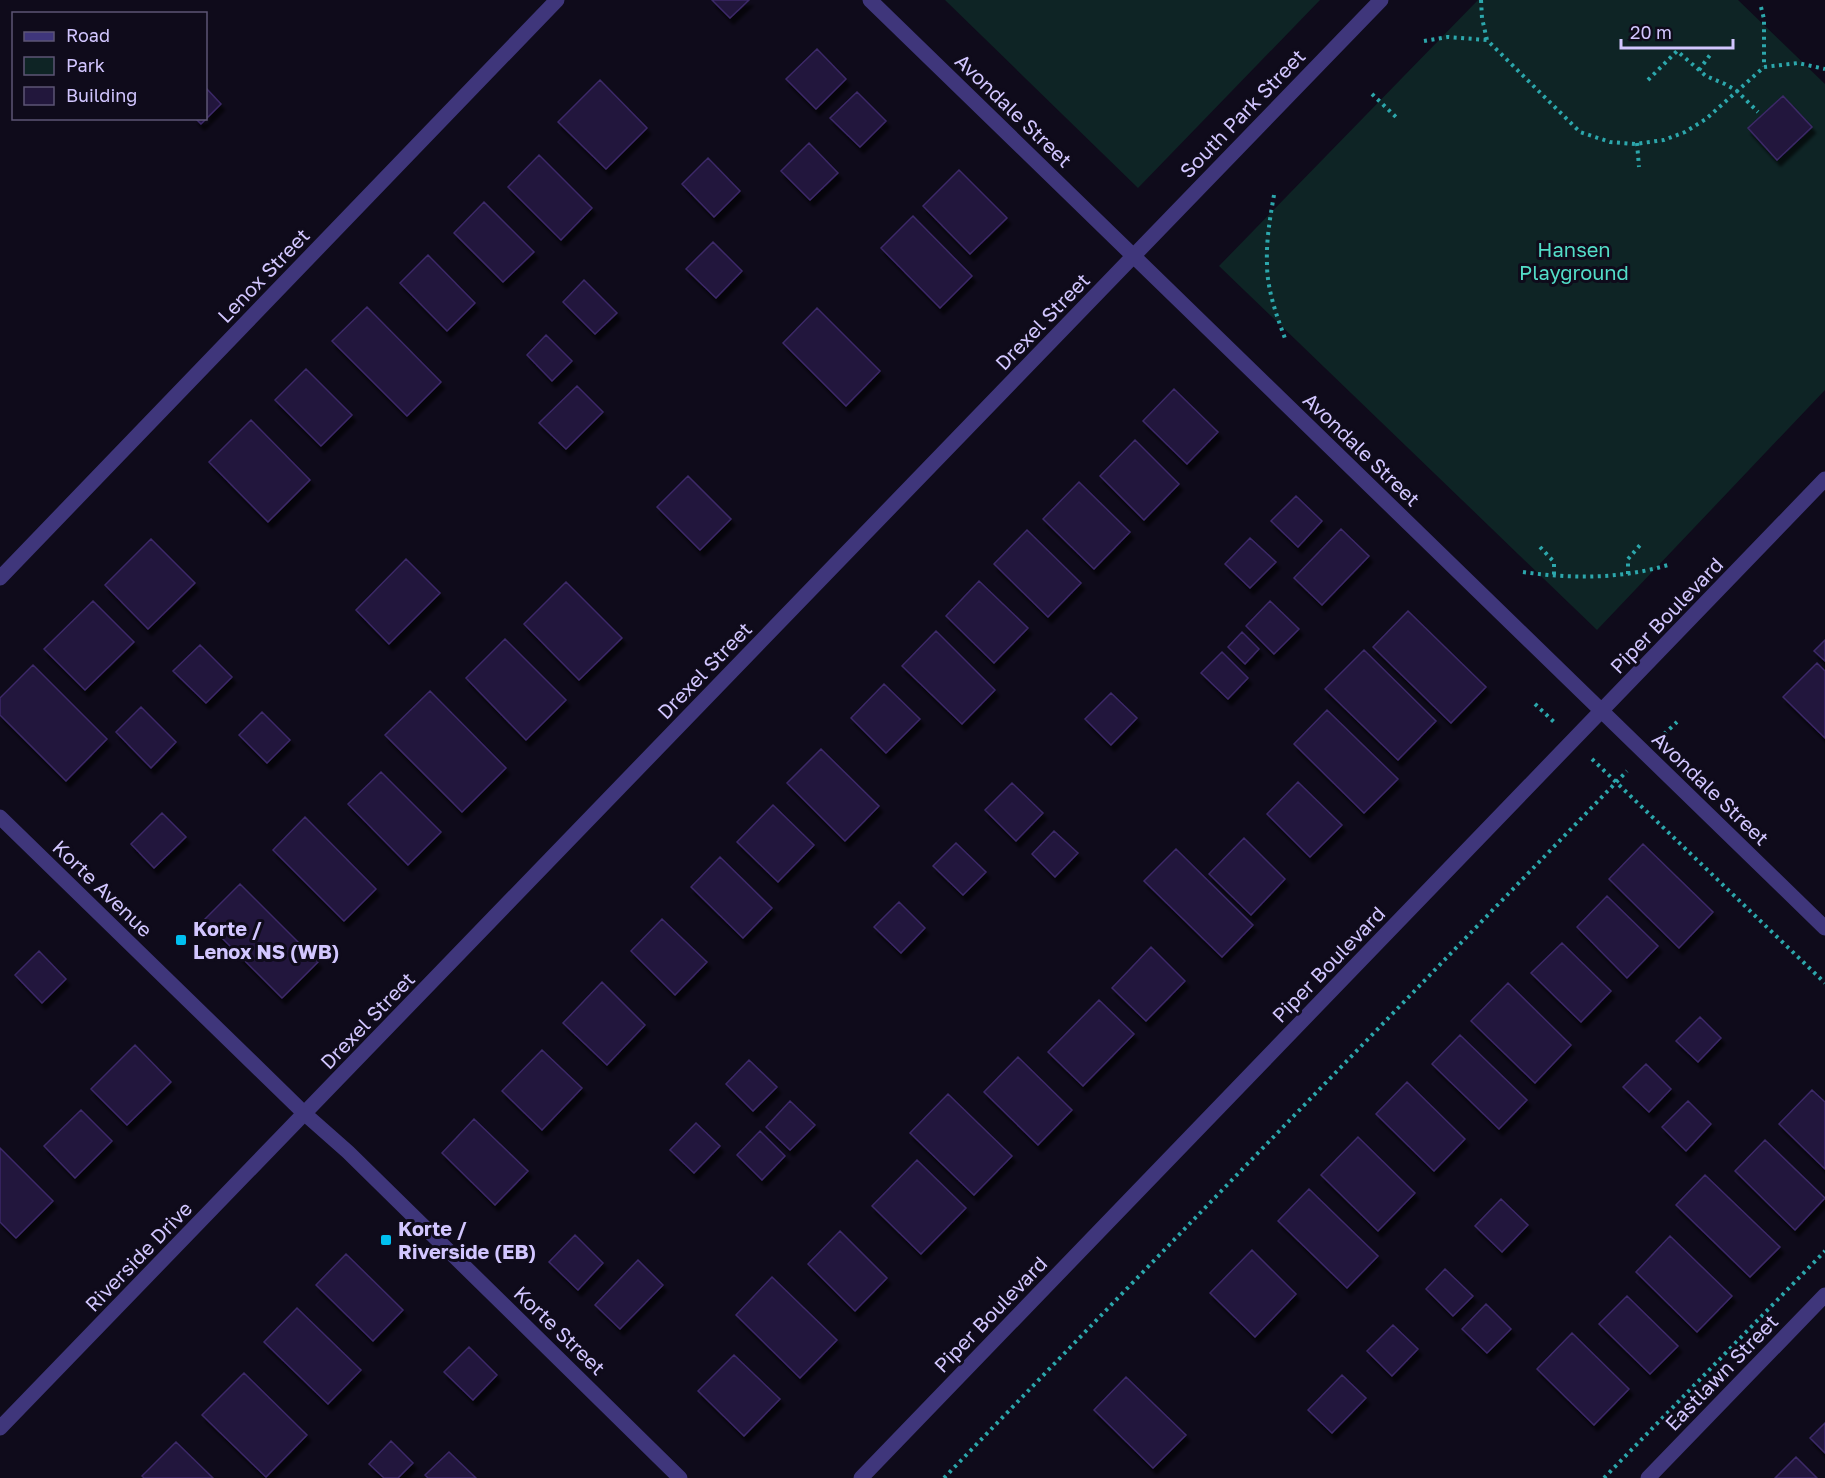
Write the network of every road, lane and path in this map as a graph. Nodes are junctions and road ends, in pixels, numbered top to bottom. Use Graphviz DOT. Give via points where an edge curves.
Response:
graph roads {
  1 [pos="557,0"];
  2 [pos="870,0"];
  3 [pos="1381,0"];
  4 [pos="1481,0"];
  5 [pos="1761,7"];
  6 [pos="1487,40"];
  7 [pos="1424,41"];
  8 [pos="1710,55"];
  9 [pos="1764,67"];
  10 [pos="1825,69"];
  11 [pos="1699,70"];
  12 [pos="1648,80"];
  13 [pos="1737,91"];
  14 [pos="1372,94"];
  15 [pos="1758,112"];
  16 [pos="1398,119"];
  17 [pos="1637,143"];
  18 [pos="1639,166"];
  19 [pos="1274,195"];
  20 [pos="1134,256"];
  21 [pos="1286,341"];
  22 [pos="1825,479"];
  23 [pos="1641,544"];
  24 [pos="1540,547"];
  25 [pos="1668,566"];
  26 [pos="1523,572"];
  27 [pos="1629,574"];
  28 [pos="1554,576"];
  29 [pos="0,578"];
  30 [pos="1535,704"];
  31 [pos="1602,711"];
  32 [pos="1677,722"];
  33 [pos="1573,741"];
  34 [pos="1645,753"];
  35 [pos="1616,782"];
  36 [pos="0,817"];
  37 [pos="1825,928"];
  38 [pos="1825,983"];
  39 [pos="305,1114"];
  40 [pos="1825,1251"];
  41 [pos="1825,1295"];
  42 [pos="0,1428"];
  43 [pos="680,1478"];
  44 [pos="861,1478"];
  45 [pos="944,1478"];
  46 [pos="1604,1478"];
  47 [pos="1648,1478"];
  1 -- 29 [label="street, Lenox Street"];
  2 -- 20 [label="street, Avondale Street"];
  3 -- 20 [label="street, South Park Street"];
  4 -- 6 [label="path"];
  5 -- 9 [label="path"];
  6 -- 7 [label="path" via="1448,36"];
  6 -- 17 [label="path" via="1580,132 1610,142"];
  8 -- 11 [label="path"];
  9 -- 10 [label="path" via="1798,63"];
  9 -- 13 [label="path"];
  11 -- 12 [label="path" via="1677,51"];
  11 -- 13 [label="path"];
  13 -- 15 [label="path"];
  13 -- 17 [label="path" via="1685,132 1664,140"];
  14 -- 16 [label="path"];
  17 -- 18 [label="path"];
  19 -- 21 [label="path" via="1267,266 1274,306"];
  20 -- 31 [label="street, Avondale Street"];
  20 -- 39 [label="street, Drexel Street"];
  22 -- 31 [label="street, Piper Boulevard"];
  23 -- 27 [label="path" via="1628,559"];
  24 -- 28 [label="path" via="1554,562"];
  25 -- 27 [label="path"];
  26 -- 28 [label="path"];
  27 -- 28 [label="path" via="1599,578"];
  30 -- 33 [label="path"];
  31 -- 33 [label="street, Piper Boulevard"];
  31 -- 34 [label="street, Avondale Street"];
  32 -- 34 [label="path"];
  33 -- 35 [label="path"];
  33 -- 44 [label="street, Piper Boulevard"];
  34 -- 35 [label="path"];
  34 -- 37 [label="street, Avondale Street"];
  35 -- 38 [label="path"];
  35 -- 45 [label="path"];
  36 -- 39 [label="street, Korte Avenue"];
  39 -- 42 [label="street, Riverside Drive"];
  39 -- 43 [label="street, Korte Street"];
  40 -- 46 [label="path"];
  41 -- 47 [label="street, Eastlawn Street"];
}
